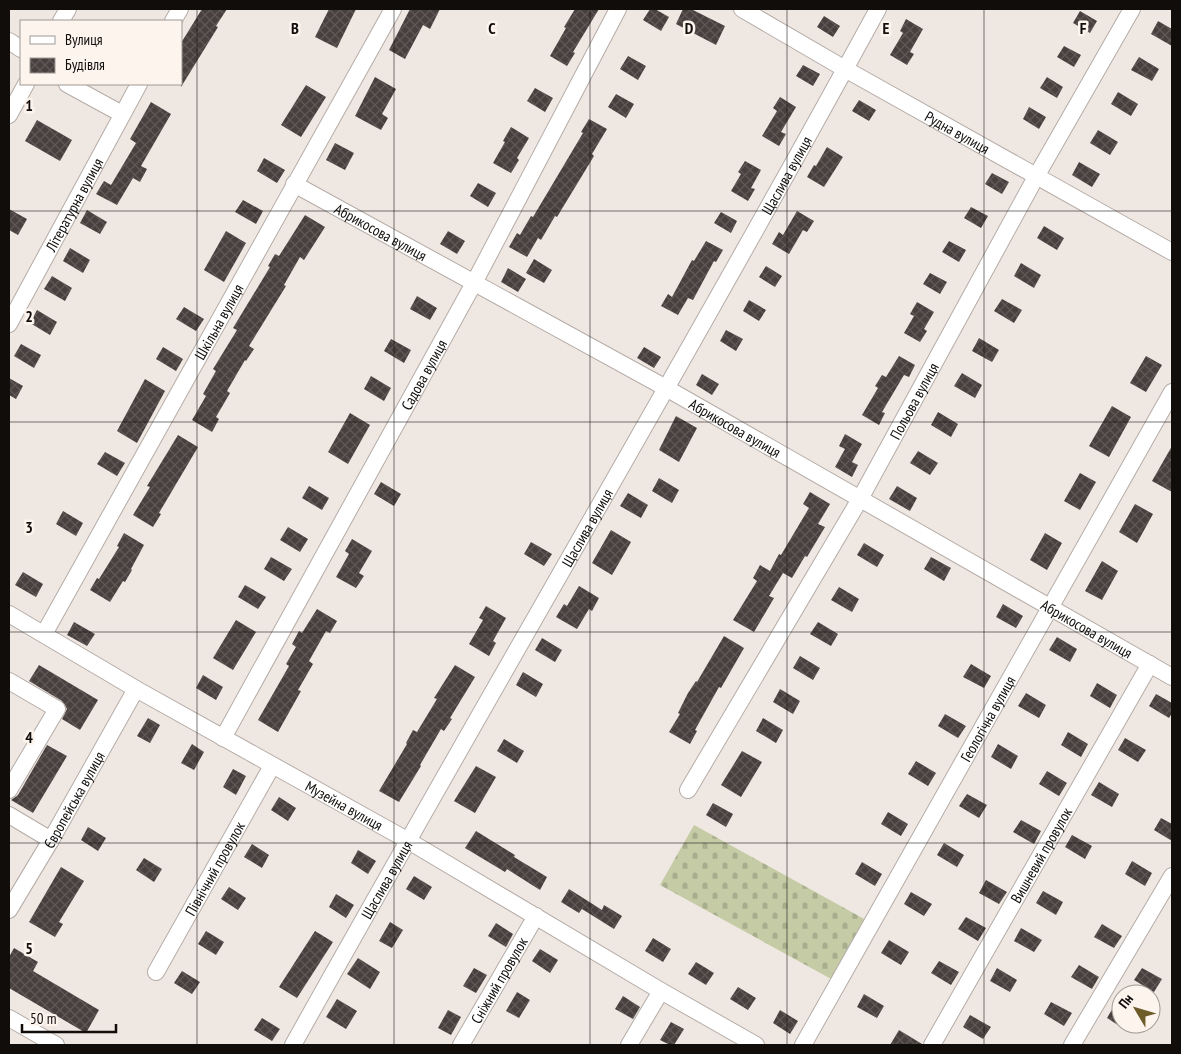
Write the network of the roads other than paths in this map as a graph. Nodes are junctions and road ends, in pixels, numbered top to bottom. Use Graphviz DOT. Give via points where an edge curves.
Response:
graph roads {
  1 [pos="68,9"];
  2 [pos="180,9"];
  3 [pos="394,9"];
  4 [pos="618,9"];
  5 [pos="742,9"];
  6 [pos="878,9"];
  7 [pos="1132,9"];
  8 [pos="62,20"];
  9 [pos="174,20"];
  10 [pos="9,42"];
  11 [pos="20,48"];
  12 [pos="845,69"];
  13 [pos="25,85"];
  14 [pos="69,85"];
  15 [pos="138,85"];
  16 [pos="122,114"];
  17 [pos="9,115"];
  18 [pos="1037,176"];
  19 [pos="294,184"];
  20 [pos="1172,252"];
  21 [pos="474,283"];
  22 [pos="9,324"];
  23 [pos="666,388"];
  24 [pos="1172,392"];
  25 [pos="860,499"];
  26 [pos="1051,607"];
  27 [pos="9,614"];
  28 [pos="44,634"];
  29 [pos="1150,664"];
  30 [pos="1172,677"];
  31 [pos="9,681"];
  32 [pos="136,689"];
  33 [pos="223,738"];
  34 [pos="272,766"];
  35 [pos="9,790"];
  36 [pos="688,790"];
  37 [pos="9,815"];
  38 [pos="51,840"];
  39 [pos="407,840"];
  40 [pos="1172,876"];
  41 [pos="9,910"];
  42 [pos="536,916"];
  43 [pos="156,972"];
  44 [pos="661,991"];
  45 [pos="9,1018"];
  46 [pos="56,1045"];
  47 [pos="293,1045"];
  48 [pos="461,1045"];
  49 [pos="629,1045"];
  50 [pos="756,1045"];
  51 [pos="803,1045"];
  52 [pos="932,1045"];
  53 [pos="1072,1045"];
  1 -- 8 [label="street"];
  2 -- 9 [label="street"];
  3 -- 19 [label="street, Шкільна вулиця"];
  4 -- 21 [label="street, Садова вулиця"];
  5 -- 12 [label="street, Рудна вулиця"];
  6 -- 12 [label="street, Щаслива вулиця"];
  7 -- 18 [label="street, Польова вулиця"];
  10 -- 11 [label="street"];
  12 -- 18 [label="street, Рудна вулиця"];
  12 -- 23 [label="street, Щаслива вулиця"];
  13 -- 17 [label="street"];
  14 -- 16 [label="street"];
  15 -- 16 [label="street, Літературна вулиця"];
  16 -- 22 [label="street, Літературна вулиця"];
  18 -- 20 [label="street, Рудна вулиця"];
  18 -- 25 [label="street, Польова вулиця"];
  19 -- 21 [label="street, Абрикосова вулиця"];
  19 -- 28 [label="street, Шкільна вулиця"];
  21 -- 23 [label="street, Абрикосова вулиця"];
  21 -- 33 [label="street, Садова вулиця"];
  23 -- 25 [label="street, Абрикосова вулиця"];
  23 -- 39 [label="street, Щаслива вулиця"];
  24 -- 26 [label="street, Геологічна вулиця"];
  25 -- 26 [label="street, Абрикосова вулиця"];
  25 -- 36 [label="street, Польова вулиця"];
  26 -- 29 [label="street, Абрикосова вулиця"];
  26 -- 51 [label="street, Геологічна вулиця"];
  27 -- 28 [label="street, Музейна вулиця"];
  28 -- 32 [label="street, Музейна вулиця"];
  29 -- 30 [label="street, Абрикосова вулиця"];
  29 -- 52 [label="street, Вишневий провулок"];
  31 -- 35 [label="street" via="57,709"];
  32 -- 33 [label="street, Музейна вулиця"];
  32 -- 38 [label="street, Європейська вулиця"];
  33 -- 34 [label="street, Музейна вулиця"];
  34 -- 39 [label="street, Музейна вулиця"];
  34 -- 43 [label="street, Північний провулок"];
  37 -- 38 [label="street"];
  38 -- 41 [label="street, Європейська вулиця"];
  39 -- 42 [label="street, Музейна вулиця"];
  39 -- 47 [label="street, Щаслива вулиця"];
  40 -- 53 [label="street"];
  42 -- 44 [label="street, Музейна вулиця"];
  42 -- 48 [label="street, Сніжний провулок"];
  44 -- 49 [label="street"];
  44 -- 50 [label="street, Музейна вулиця"];
  45 -- 46 [label="street"];
}
